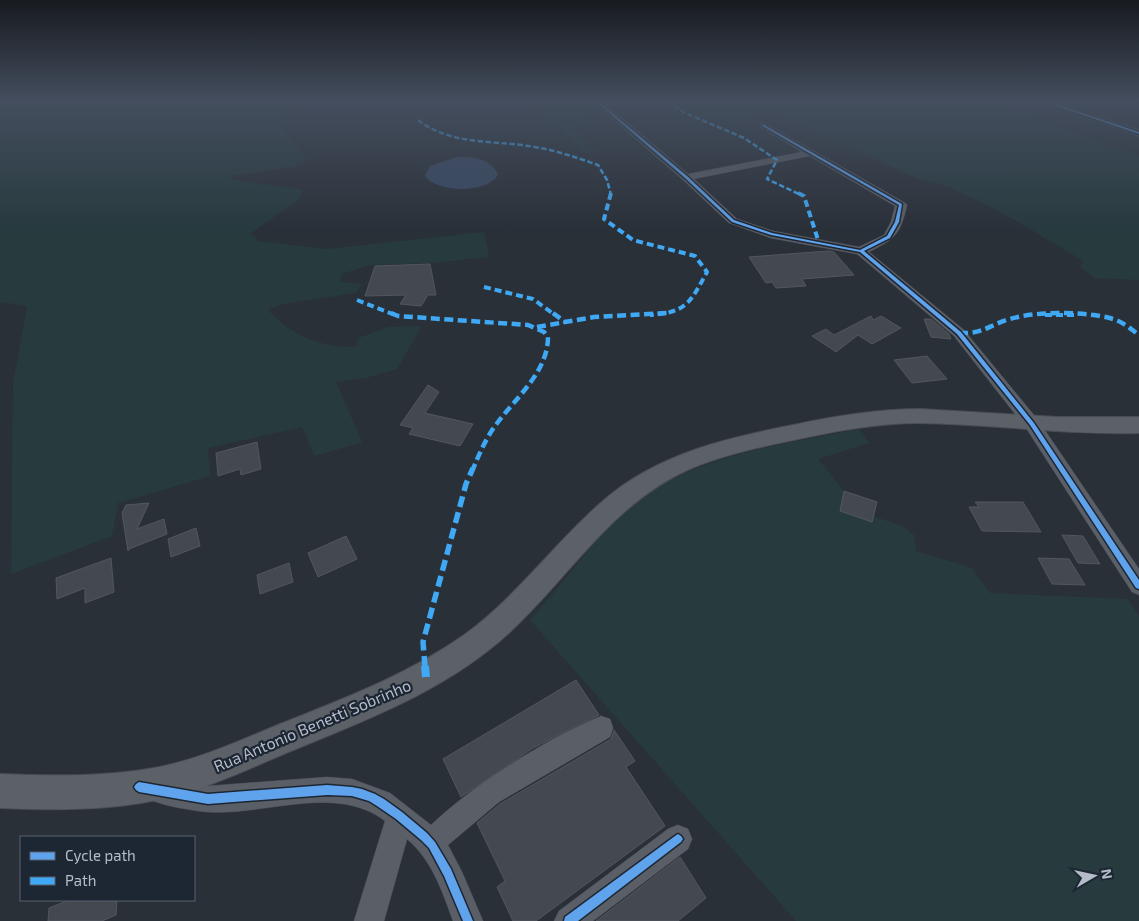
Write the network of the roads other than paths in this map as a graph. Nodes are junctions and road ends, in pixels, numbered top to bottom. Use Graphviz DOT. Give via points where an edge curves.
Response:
graph roads {
  1 [pos="646,143"];
  2 [pos="794,143"];
  3 [pos="812,153"];
  4 [pos="686,177"];
  5 [pos="861,251"];
  6 [pos="1032,424"];
  7 [pos="1139,425"];
  8 [pos="1139,586"];
  9 [pos="601,728"];
  10 [pos="139,787"];
  11 [pos="0,791"];
  12 [pos="400,816"];
  13 [pos="678,839"];
  14 [pos="430,843"];
  15 [pos="368,921"];
  16 [pos="468,921"];
  17 [pos="569,921"];
  1 -- 4 [label="street"];
  2 -- 3 [label="street"];
  3 -- 4 [label="street"];
  3 -- 5 [label="street" via="901,205 898,222 889,237"];
  4 -- 5 [label="street" via="733,221 771,234"];
  5 -- 6 [label="street" via="959,333"];
  6 -- 7 [label="main road, Rua Antonio Benetti Sobrinho"];
  6 -- 8 [label="street"];
  6 -- 10 [label="main road, Rua Antonio Benetti Sobrinho" via="884,416 749,442 684,462 648,480 612,506 497,627 426,676 380,700 215,766"];
  9 -- 14 [label="street" via="477,800"];
  10 -- 11 [label="main road, Rua Antonio Benetti Sobrinho"];
  10 -- 12 [label="street" via="208,799 346,790 381,801"];
  12 -- 14 [label="street"];
  12 -- 15 [label="street"];
  13 -- 17 [label="street"];
  14 -- 16 [label="street" via="450,877"];
}
